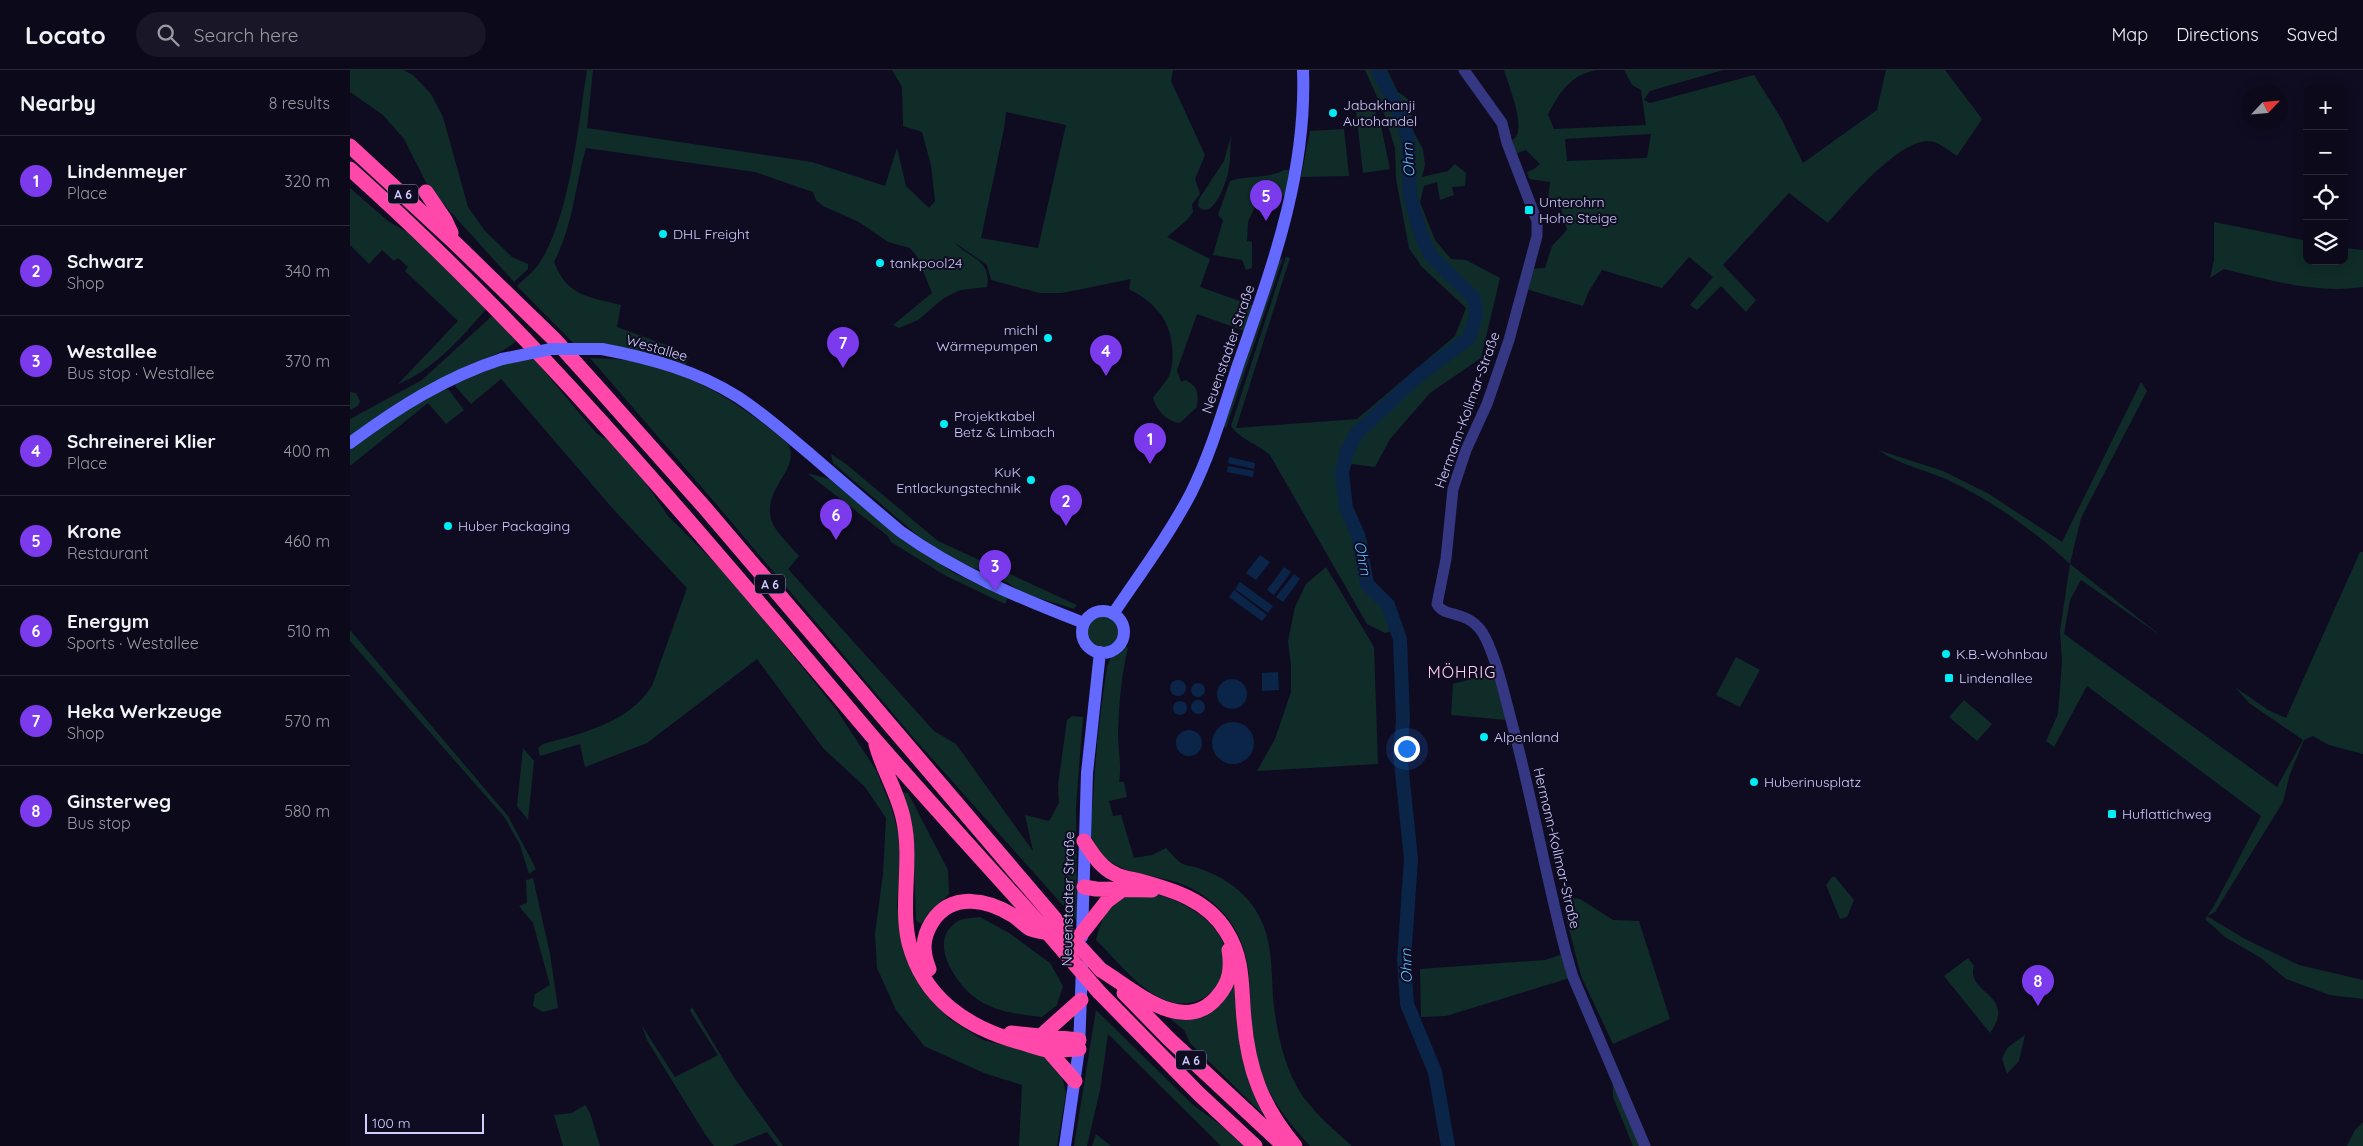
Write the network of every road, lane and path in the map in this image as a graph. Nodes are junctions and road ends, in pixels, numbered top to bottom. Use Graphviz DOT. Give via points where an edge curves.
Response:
graph roads {
  1 [pos="1303,70"];
  2 [pos="1464,70"];
  3 [pos="350,146"];
  4 [pos="350,169"];
  5 [pos="426,192"];
  6 [pos="455,243"];
  7 [pos="350,443"];
  8 [pos="1113,614"];
  9 [pos="1084,623"];
  10 [pos="1100,652"];
  11 [pos="874,737"];
  12 [pos="1084,841"];
  13 [pos="1115,874"];
  14 [pos="1084,884"];
  15 [pos="1122,890"];
  16 [pos="1048,933"];
  17 [pos="1075,934"];
  18 [pos="1101,970"];
  19 [pos="1081,1000"];
  20 [pos="1043,1034"];
  21 [pos="1079,1045"];
  22 [pos="1048,1050"];
  23 [pos="1076,1081"];
  24 [pos="1065,1146"];
  25 [pos="1255,1146"];
  26 [pos="1284,1146"];
  27 [pos="1295,1146"];
  28 [pos="1646,1146"];
  1 -- 8 [label="main road, Neuenstadter Straße" via="1300,144 1289,211 1214,436 1192,491 1175,522"];
  2 -- 28 [label="street, Hermann-Kollmar-Straße" via="1502,123 1537,221 1537,236 1503,358 1453,489 1446,559 1437,604 1441,610 1476,623 1499,672 1573,977"];
  3 -- 6 [label="highway, A 6"];
  4 -- 11 [label="highway, A 6" via="464,276 549,364 689,519"];
  5 -- 6 [label="highway" via="445,220"];
  6 -- 17 [label="highway, A 6" via="556,341 664,460"];
  7 -- 9 [label="main road, Westallee, bridge" via="411,400 478,366 551,349 602,349 637,355 703,378 738,397 771,421 892,525 953,566 1020,598"];
  8 -- 9 [label="main road" via="1098,612"];
  8 -- 10 [label="main road" via="1121,622 1123,637 1114,649"];
  9 -- 10 [label="main road" via="1082,634 1085,642"];
  10 -- 12 [label="main road, Neuenstadter Straße" via="1092,714"];
  11 -- 16 [label="highway, A 6"];
  11 -- 22 [label="highway" via="904,822 908,860 906,917 909,942 919,967 934,991 966,1021 984,1031"];
  12 -- 13 [label="highway" via="1100,863"];
  12 -- 14 [label="main road, Neuenstadter Straße"];
  13 -- 14 [label="highway"];
  13 -- 27 [label="highway" via="1182,894 1215,916 1226,930 1242,969 1249,1063 1271,1115"];
  14 -- 15 [label="highway" via="1096,889"];
  14 -- 17 [label="main road, Neuenstadter Straße"];
  15 -- 17 [label="highway"];
  15 -- 18 [label="highway" via="1166,893 1196,907 1211,919 1229,948 1228,983 1214,1001 1191,1012 1178,1012 1164,1010"];
  16 -- 20 [label="highway" via="1030,929 1011,914 986,902 966,901 946,908 935,917 923,948 924,958 939,988 970,1016 1002,1031"];
  16 -- 25 [label="highway, A 6, bridge" via="1098,992"];
  17 -- 18 [label="highway, A 6, bridge"];
  17 -- 19 [label="main road, Neuenstadter Straße"];
  18 -- 26 [label="highway, A 6" via="1169,1039"];
  19 -- 20 [label="highway"];
  19 -- 21 [label="main road, Neuenstadter Straße"];
  20 -- 21 [label="highway"];
  21 -- 22 [label="highway"];
  21 -- 23 [label="main road, Neuenstadter Straße"];
  22 -- 23 [label="highway"];
  23 -- 24 [label="main road, Neuenstadter Straße"];
}
